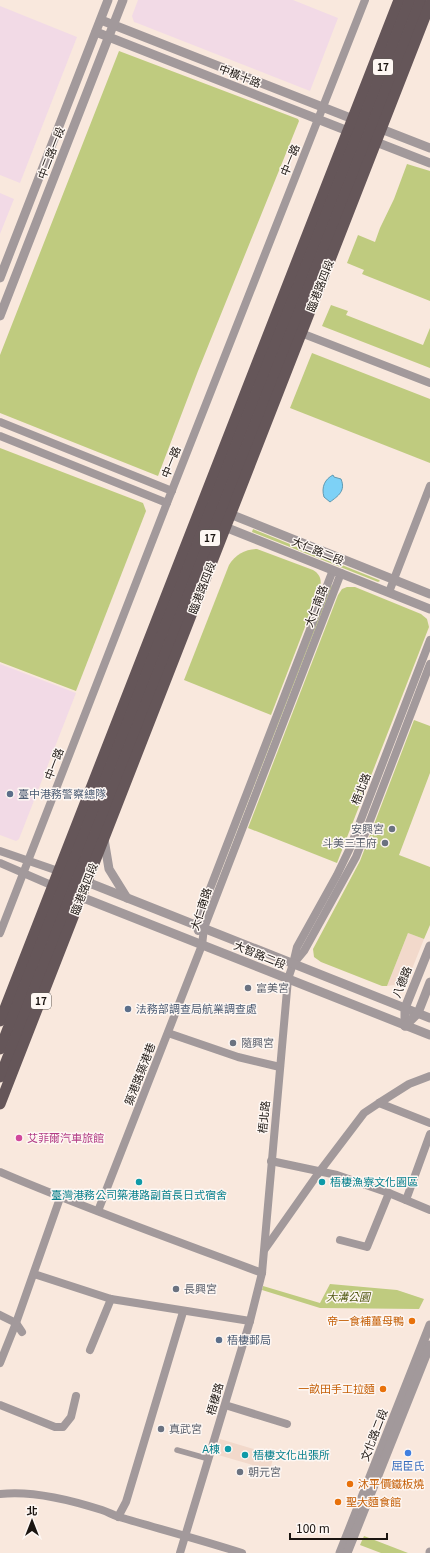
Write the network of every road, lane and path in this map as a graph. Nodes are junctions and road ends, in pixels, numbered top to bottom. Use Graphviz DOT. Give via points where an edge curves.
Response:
graph roads {
  1 [pos="108,0"];
  2 [pos="124,0"];
  3 [pos="365,0"];
  4 [pos="399,0"];
  5 [pos="410,0"];
  6 [pos="421,0"];
  7 [pos="430,4"];
  8 [pos="101,20"];
  9 [pos="114,25"];
  10 [pos="96,32"];
  11 [pos="109,37"];
  12 [pos="323,107"];
  13 [pos="318,119"];
  14 [pos="367,124"];
  15 [pos="362,136"];
  16 [pos="430,148"];
  17 [pos="430,163"];
  18 [pos="0,278"];
  19 [pos="0,316"];
  20 [pos="301,333"];
  21 [pos="430,383"];
  22 [pos="0,422"];
  23 [pos="0,436"];
  24 [pos="430,486"];
  25 [pos="172,491"];
  26 [pos="166,503"];
  27 [pos="216,509"];
  28 [pos="211,522"];
  29 [pos="337,572"];
  30 [pos="394,580"];
  31 [pos="389,592"];
  32 [pos="430,594"];
  33 [pos="430,609"];
  34 [pos="430,640"];
  35 [pos="430,664"];
  36 [pos="104,839"];
  37 [pos="0,850"];
  38 [pos="28,861"];
  39 [pos="0,863"];
  40 [pos="24,872"];
  41 [pos="73,876"];
  42 [pos="67,891"];
  43 [pos="127,898"];
  44 [pos="200,926"];
  45 [pos="0,933"];
  46 [pos="202,945"];
  47 [pos="430,946"];
  48 [pos="294,964"];
  49 [pos="288,979"];
  50 [pos="430,982"];
  51 [pos="405,1008"];
  52 [pos="418,1013"];
  53 [pos="430,1018"];
  54 [pos="0,1021"];
  55 [pos="405,1026"];
  56 [pos="168,1033"];
  57 [pos="430,1035"];
  58 [pos="0,1049"];
  59 [pos="280,1067"];
  60 [pos="430,1076"];
  61 [pos="0,1077"];
  62 [pos="379,1103"];
  63 [pos="0,1104"];
  64 [pos="430,1123"];
  65 [pos="430,1134"];
  66 [pos="271,1161"];
  67 [pos="320,1171"];
  68 [pos="0,1172"];
  69 [pos="389,1193"];
  70 [pos="60,1198"];
  71 [pos="406,1200"];
  72 [pos="430,1210"];
  73 [pos="98,1211"];
  74 [pos="340,1240"];
  75 [pos="264,1250"];
  76 [pos="262,1273"];
  77 [pos="34,1274"];
  78 [pos="111,1299"];
  79 [pos="183,1312"];
  80 [pos="0,1315"];
  81 [pos="250,1321"];
  82 [pos="16,1323"];
  83 [pos="430,1325"];
  84 [pos="22,1332"];
  85 [pos="430,1346"];
  86 [pos="90,1350"];
  87 [pos="0,1363"];
  88 [pos="76,1396"];
  89 [pos="0,1405"];
  90 [pos="225,1405"];
  91 [pos="288,1424"];
  92 [pos="178,1450"];
  93 [pos="209,1460"];
  94 [pos="0,1494"];
  95 [pos="118,1517"];
  96 [pos="186,1535"];
  97 [pos="180,1553"];
  98 [pos="242,1553"];
  99 [pos="340,1553"];
  100 [pos="347,1553"];
  1 -- 8 [label="street, 中二路一段"];
  2 -- 9 [label="street, 中二路一段"];
  3 -- 12 [label="street, 中一路"];
  4 -- 14 [label="main road, 臨港路四段 / 17"];
  5 -- 14 [label="main road, 臨港路四段 / 17"];
  6 -- 14 [label="main road, 臨港路四段 / 17"];
  7 -- 14 [label="main road, 臨港路四段 / 17"];
  8 -- 9 [label="street, 中橫十路"];
  8 -- 10 [label="street, 中二路一段"];
  9 -- 11 [label="street, 中二路一段"];
  9 -- 12 [label="street, 中橫十路"];
  10 -- 11 [label="street, 中橫十路"];
  10 -- 18 [label="street, 中二路一段"];
  11 -- 13 [label="street, 中橫十路"];
  11 -- 19 [label="street, 中二路一段"];
  12 -- 13 [label="street, 中一路"];
  12 -- 14 [label="street, 中橫十路"];
  13 -- 15 [label="street, 中橫十路"];
  13 -- 25 [label="street, 中一路"];
  14 -- 15 [label="main road, 臨港路四段 / 17"];
  14 -- 15 [label="main road, 臨港路四段 / 17"];
  14 -- 16 [label="street, 中橫十路"];
  15 -- 17 [label="street, 中橫十路"];
  15 -- 20 [label="main road, 臨港路四段 / 17"];
  15 -- 27 [label="main road, 臨港路四段 / 17"];
  15 -- 27 [label="main road, 臨港路四段 / 17"];
  20 -- 21 [label="street"];
  20 -- 27 [label="main road, 臨港路四段 / 17"];
  22 -- 25 [label="street"];
  23 -- 26 [label="street"];
  24 -- 30 [label="street"];
  25 -- 26 [label="street, 中一路"];
  26 -- 38 [label="street, 中一路"];
  27 -- 28 [label="main road, 臨港路四段 / 17"];
  27 -- 28 [label="main road, 臨港路四段 / 17"];
  27 -- 30 [label="street, 大仁路二段"];
  28 -- 29 [label="street, 大仁路二段"];
  28 -- 36 [label="main road, 臨港路四段 / 17"];
  28 -- 41 [label="main road, 臨港路四段 / 17"];
  28 -- 41 [label="main road, 臨港路四段 / 17"];
  29 -- 31 [label="street, 大仁路二段"];
  29 -- 44 [label="street, 大仁南路"];
  30 -- 31 [label="street"];
  30 -- 32 [label="street, 大仁路二段"];
  31 -- 33 [label="street, 大仁路二段"];
  34 -- 48 [label="street, 梧北路" via="347,855 297,947"];
  35 -- 48 [label="street, 梧北路" via="352,865 304,952"];
  36 -- 41 [label="main road, 臨港路四段 / 17"];
  36 -- 43 [label="street" via="109,869"];
  37 -- 38 [label="street"];
  38 -- 40 [label="street, 中一路"];
  38 -- 41 [label="street"];
  39 -- 40 [label="street"];
  40 -- 42 [label="street"];
  40 -- 45 [label="street, 中一路"];
  41 -- 42 [label="main road, 臨港路四段 / 17"];
  41 -- 42 [label="main road, 臨港路四段 / 17"];
  41 -- 43 [label="street, 大智路二段"];
  42 -- 46 [label="street, 大智路二段"];
  42 -- 54 [label="main road, 臨港路四段 / 17"];
  42 -- 58 [label="main road, 臨港路四段 / 17"];
  42 -- 61 [label="main road, 臨港路四段 / 17"];
  42 -- 63 [label="main road, 臨港路四段 / 17"];
  43 -- 44 [label="street, 大智路二段"];
  44 -- 46 [label="street, 大仁南路"];
  44 -- 48 [label="street, 大智路二段"];
  46 -- 49 [label="street, 大智路二段"];
  46 -- 56 [label="street, 築港路築港巷"];
  47 -- 51 [label="street, 八德路"];
  48 -- 49 [label="street, 梧北路"];
  48 -- 51 [label="street, 大智路二段"];
  49 -- 55 [label="street, 大智路二段"];
  49 -- 59 [label="street, 梧北路"];
  50 -- 52 [label="street"];
  51 -- 52 [label="street, 大智路二段"];
  51 -- 55 [label="street, 八德路"];
  52 -- 53 [label="street, 大智路二段"];
  52 -- 55 [label="street"];
  55 -- 57 [label="street, 大智路二段"];
  56 -- 59 [label="street" via="238,1057"];
  56 -- 73 [label="street, 築港路築港巷"];
  59 -- 66 [label="street, 梧北路"];
  60 -- 62 [label="street" via="409,1084"];
  62 -- 64 [label="street"];
  62 -- 67 [label="street" via="364,1113"];
  65 -- 71 [label="street"];
  66 -- 67 [label="street"];
  66 -- 75 [label="street, 梧北路"];
  67 -- 69 [label="street"];
  67 -- 75 [label="street"];
  68 -- 70 [label="street"];
  69 -- 71 [label="street"];
  69 -- 74 [label="street" via="367,1247"];
  70 -- 73 [label="street"];
  70 -- 77 [label="street"];
  71 -- 72 [label="street"];
  73 -- 76 [label="street"];
  75 -- 76 [label="street, 梧北路"];
  76 -- 81 [label="street, 梧棲路"];
  77 -- 78 [label="street"];
  77 -- 82 [label="street"];
  78 -- 79 [label="street"];
  78 -- 86 [label="street"];
  79 -- 81 [label="street"];
  79 -- 95 [label="street" via="126,1502"];
  80 -- 82 [label="street"];
  81 -- 90 [label="street, 梧棲路"];
  82 -- 84 [label="street"];
  82 -- 87 [label="street"];
  83 -- 99 [label="street, 文化路二段"];
  85 -- 100 [label="street, 文化路二段"];
  88 -- 89 [label="street" via="71,1417 64,1427 55,1427"];
  90 -- 91 [label="street"];
  90 -- 93 [label="street, 梧棲路"];
  92 -- 93 [label="street"];
  93 -- 96 [label="street, 梧棲路"];
  94 -- 95 [label="street" via="55,1498 104,1510"];
  95 -- 96 [label="street"];
  96 -- 97 [label="street, 梧棲路"];
  96 -- 98 [label="street"];
}
